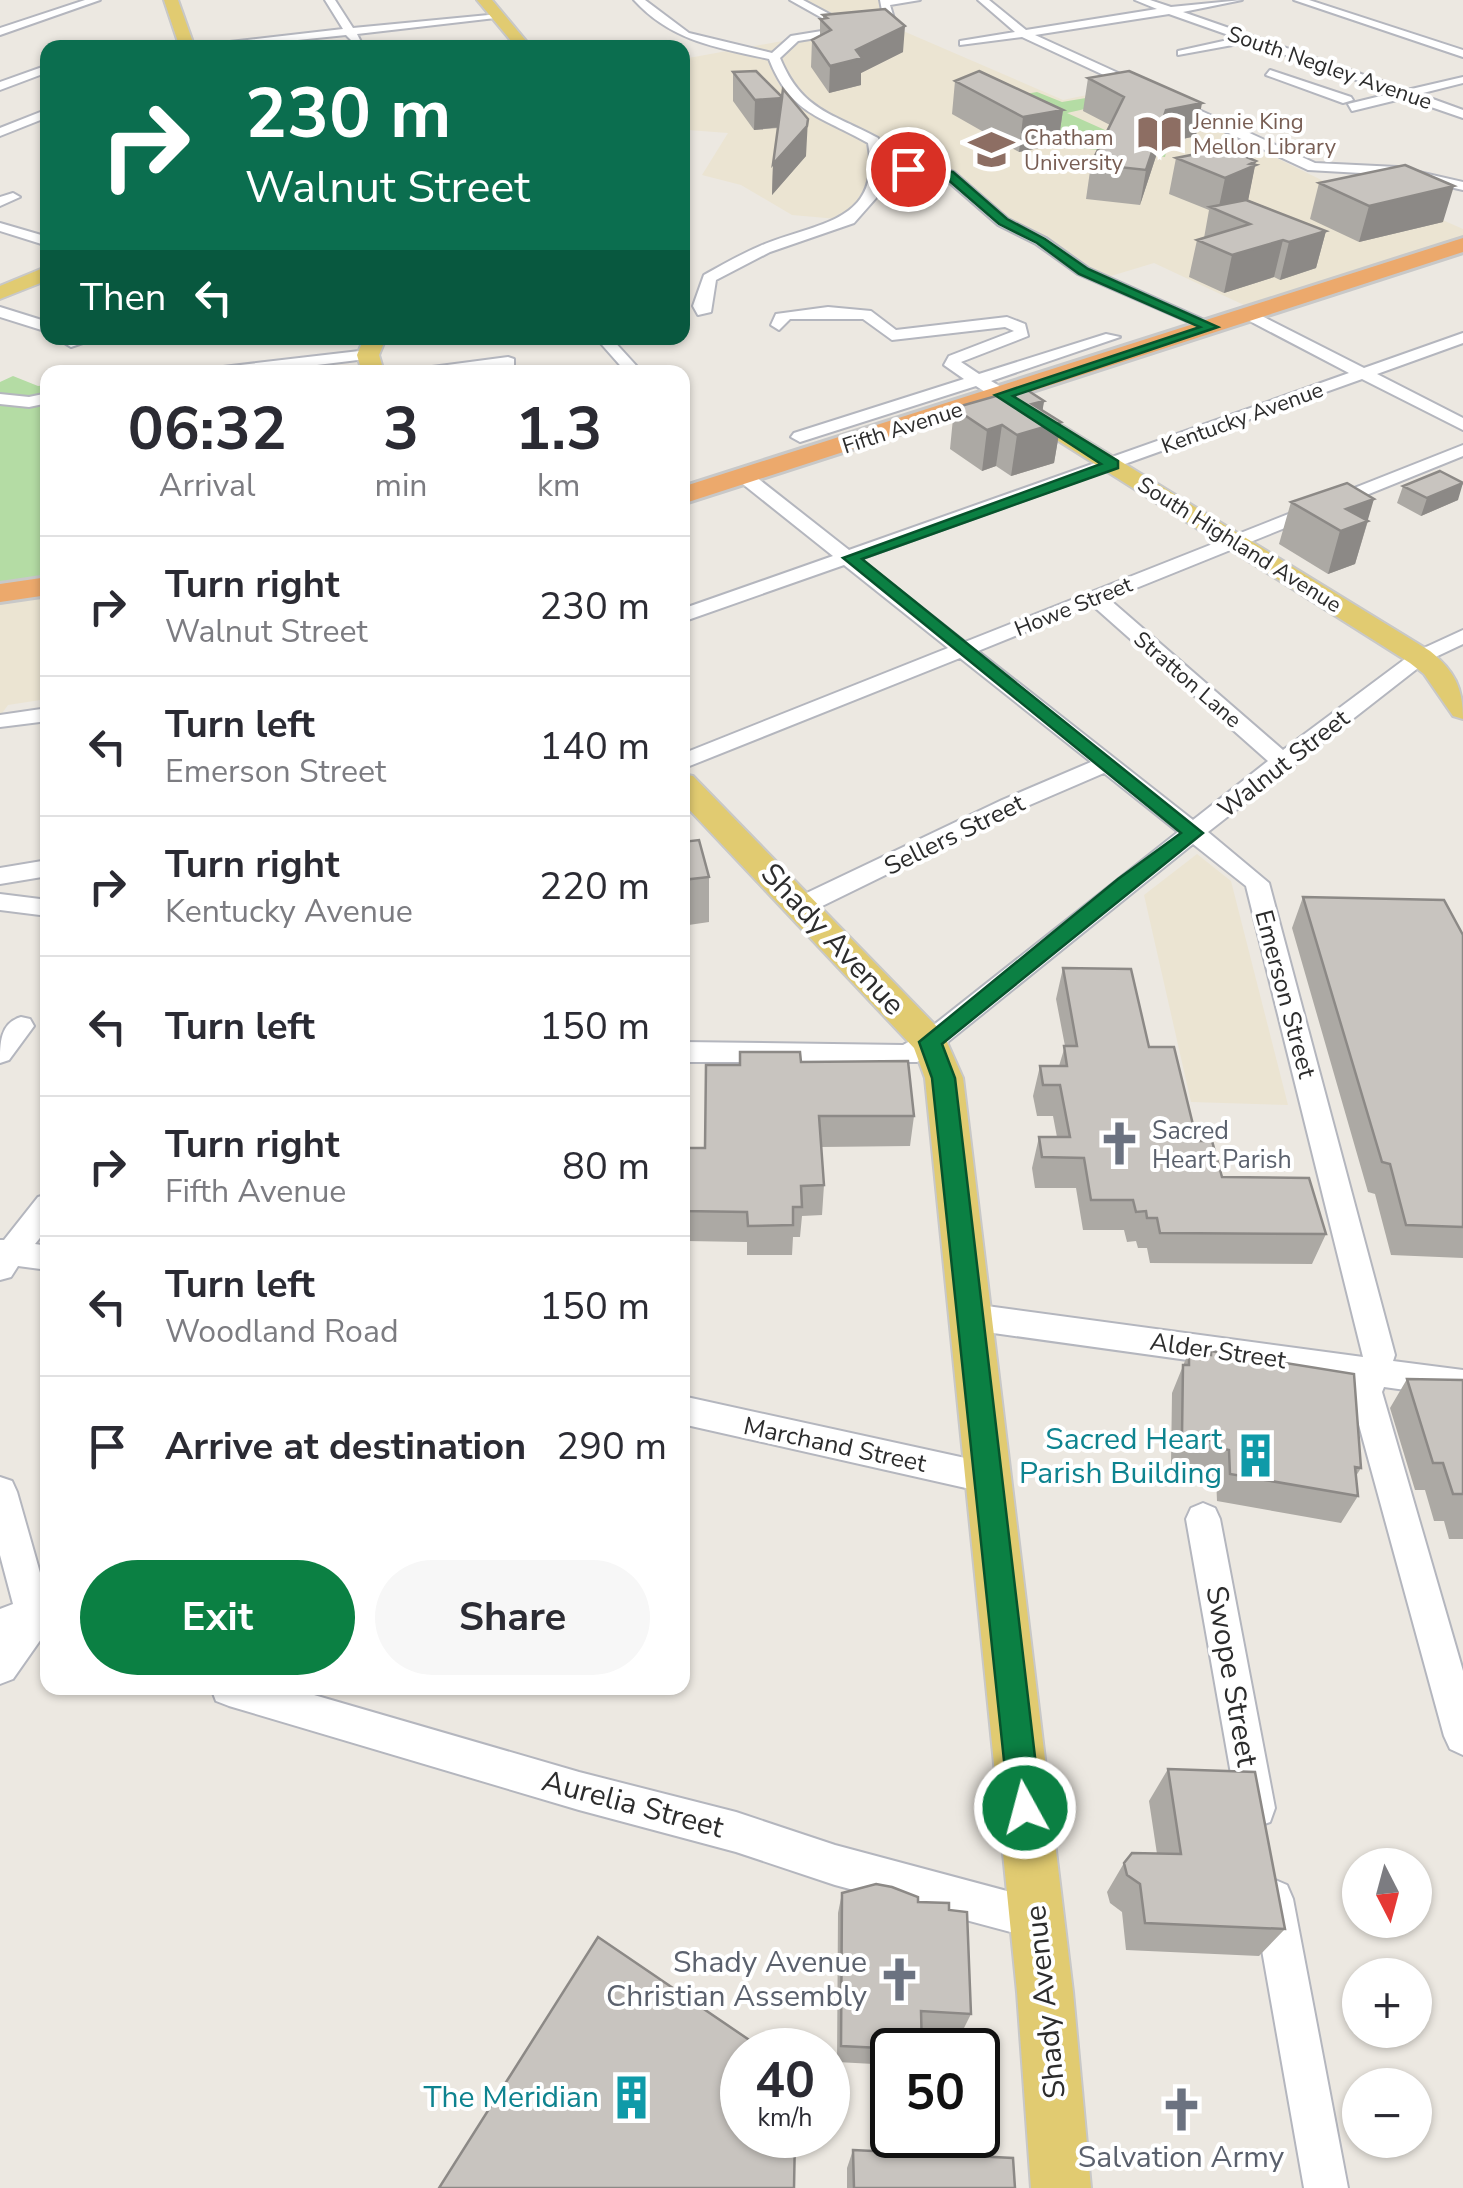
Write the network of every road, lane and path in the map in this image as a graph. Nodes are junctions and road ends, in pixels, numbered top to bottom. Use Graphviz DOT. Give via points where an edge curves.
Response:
graph roads {
  1 [pos="94,0"];
  2 [pos="171,0"];
  3 [pos="330,0"];
  4 [pos="484,0"];
  5 [pos="639,0"];
  6 [pos="794,0"];
  7 [pos="915,0"];
  8 [pos="983,0"];
  9 [pos="1140,0"];
  10 [pos="1237,0"];
  11 [pos="1298,0"];
  12 [pos="1171,11"];
  13 [pos="499,17"];
  14 [pos="850,30"];
  15 [pos="0,32"];
  16 [pos="349,32"];
  17 [pos="1024,34"];
  18 [pos="1250,38"];
  19 [pos="184,40"];
  20 [pos="262,40"];
  21 [pos="354,40"];
  22 [pos="518,40"];
  23 [pos="964,43"];
  24 [pos="1182,53"];
  25 [pos="1463,54"];
  26 [pos="774,57"];
  27 [pos="1319,63"];
  28 [pos="40,71"];
  29 [pos="1463,80"];
  30 [pos="0,86"];
  31 [pos="1308,86"];
  32 [pos="1270,94"];
  33 [pos="1408,94"];
  34 [pos="13,100"];
  35 [pos="40,108"];
  36 [pos="40,114"];
  37 [pos="1463,114"];
  38 [pos="0,132"];
  39 [pos="879,168"];
  40 [pos="1463,186"];
  41 [pos="0,227"];
  42 [pos="40,240"];
  43 [pos="1458,250"];
  44 [pos="40,276"];
  45 [pos="0,293"];
  46 [pos="0,312"];
  47 [pos="703,312"];
  48 [pos="1249,315"];
  49 [pos="40,324"];
  50 [pos="778,325"];
  51 [pos="1212,327"];
  52 [pos="1112,337"];
  53 [pos="1463,338"];
  54 [pos="609,345"];
  55 [pos="372,355"];
  56 [pos="508,362"];
  57 [pos="285,365"];
  58 [pos="485,365"];
  59 [pos="628,365"];
  60 [pos="1363,374"];
  61 [pos="977,380"];
  62 [pos="1002,395"];
  63 [pos="0,399"];
  64 [pos="40,400"];
  65 [pos="1463,425"];
  66 [pos="800,437"];
  67 [pos="1463,450"];
  68 [pos="1112,464"];
  69 [pos="745,477"];
  70 [pos="690,494"];
  71 [pos="1236,541"];
  72 [pos="851,558"];
  73 [pos="40,587"];
  74 [pos="0,593"];
  75 [pos="1095,597"];
  76 [pos="690,613"];
  77 [pos="1463,636"];
  78 [pos="966,650"];
  79 [pos="1420,657"];
  80 [pos="1463,710"];
  81 [pos="40,715"];
  82 [pos="0,721"];
  83 [pos="690,759"];
  84 [pos="1282,761"];
  85 [pos="1106,764"];
  86 [pos="690,791"];
  87 [pos="1194,833"];
  88 [pos="40,869"];
  89 [pos="0,876"];
  90 [pos="0,902"];
  91 [pos="803,905"];
  92 [pos="40,907"];
  93 [pos="21,1026"];
  94 [pos="930,1042"];
  95 [pos="0,1052"];
  96 [pos="690,1052"];
  97 [pos="40,1215"];
  98 [pos="4,1258"];
  99 [pos="40,1258"];
  100 [pos="972,1317"];
  101 [pos="1371,1371"];
  102 [pos="1463,1384"];
  103 [pos="690,1412"];
  104 [pos="988,1478"];
  105 [pos="0,1492"];
  106 [pos="1204,1519"];
  107 [pos="40,1617"];
  108 [pos="40,1620"];
  109 [pos="40,1621"];
  110 [pos="0,1630"];
  111 [pos="0,1666"];
  112 [pos="254,1695"];
  113 [pos="1463,1736"];
  114 [pos="1038,1919"];
  115 [pos="1061,2188"];
  116 [pos="1326,2188"];
  1 -- 15 [label="street"];
  2 -- 19 [label="main road"];
  3 -- 16 [label="street"];
  4 -- 13 [label="main road"];
  5 -- 26 [label="street" via="665,25 702,44"];
  6 -- 14 [label="street"];
  7 -- 14 [label="street" via="884,2 890,22"];
  8 -- 17 [label="street"];
  9 -- 12 [label="street, South Negley Avenue"];
  10 -- 12 [label="street"];
  11 -- 25 [label="street"];
  12 -- 17 [label="street"];
  12 -- 18 [label="street, South Negley Avenue"];
  13 -- 16 [label="street"];
  13 -- 22 [label="main road"];
  14 -- 26 [label="street" via="795,38"];
  16 -- 20 [label="street"];
  16 -- 21 [label="street"];
  17 -- 23 [label="street"];
  17 -- 40 [label="street" via="1313,167 1397,171"];
  18 -- 24 [label="street"];
  18 -- 27 [label="street, South Negley Avenue"];
  26 -- 39 [label="street" via="804,110 874,141"];
  27 -- 31 [label="street" via="1264,74"];
  27 -- 33 [label="street, South Negley Avenue"];
  28 -- 30 [label="street"];
  29 -- 33 [label="street"];
  31 -- 32 [label="street"];
  31 -- 33 [label="street" via="1350,103"];
  33 -- 37 [label="street, South Negley Avenue"];
  34 -- 35 [label="street"];
  36 -- 38 [label="street"];
  39 -- 47 [label="street" via="869,198 848,220 710,278"];
  39 -- 51 [label="street" via="949,175 1003,222 1083,271"];
  41 -- 42 [label="street"];
  43 -- 48 [label="highway, Fifth Avenue"];
  44 -- 45 [label="main road"];
  46 -- 49 [label="street"];
  48 -- 51 [label="highway, Fifth Avenue"];
  48 -- 60 [label="street"];
  50 -- 61 [label="street" via="789,314 812,313 864,314 892,335 993,321 1020,326 1022,333 1013,338 955,358 955,368"];
  51 -- 62 [label="highway, Fifth Avenue"];
  52 -- 61 [label="street"];
  53 -- 60 [label="street, Kentucky Avenue"];
  54 -- 59 [label="street"];
  55 -- 57 [label="street"];
  56 -- 58 [label="street"];
  60 -- 65 [label="street"];
  60 -- 68 [label="street, Kentucky Avenue"];
  61 -- 62 [label="street"];
  61 -- 66 [label="street"];
  62 -- 68 [label="main road, South Highland Avenue"];
  62 -- 69 [label="highway, Fifth Avenue"];
  63 -- 64 [label="street"];
  67 -- 71 [label="street, Howe Street"];
  68 -- 71 [label="main road, South Highland Avenue"];
  68 -- 72 [label="street, Kentucky Avenue"];
  69 -- 70 [label="highway, Fifth Avenue"];
  69 -- 72 [label="street, Emerson Street"];
  71 -- 75 [label="street, Howe Street"];
  71 -- 79 [label="main road, South Highland Avenue"];
  72 -- 76 [label="street, Kentucky Avenue"];
  72 -- 78 [label="street, Emerson Street"];
  73 -- 74 [label="highway"];
  75 -- 78 [label="street, Howe Street"];
  75 -- 84 [label="street, Stratton Lane"];
  77 -- 79 [label="street, Walnut Street"];
  78 -- 83 [label="street, Howe Street"];
  78 -- 85 [label="street, Emerson Street"];
  79 -- 80 [label="main road, South Highland Avenue"];
  79 -- 84 [label="street, Walnut Street"];
  81 -- 82 [label="street"];
  84 -- 87 [label="street, Walnut Street"];
  85 -- 87 [label="street, Emerson Street"];
  85 -- 91 [label="street, Sellers Street"];
  86 -- 91 [label="main road, Shady Avenue"];
  87 -- 94 [label="street, Walnut Street"];
  87 -- 101 [label="street, Emerson Street" via="1257,883 1379,1354"];
  88 -- 89 [label="street"];
  90 -- 92 [label="street"];
  91 -- 94 [label="main road, Shady Avenue"];
  93 -- 95 [label="street"];
  94 -- 96 [label="street, Walnut Street" via="907,1055"];
  94 -- 100 [label="main road, Shady Avenue" via="944,1078"];
  97 -- 98 [label="street"];
  98 -- 99 [label="street"];
  100 -- 101 [label="street, Alder Street"];
  100 -- 104 [label="main road, Shady Avenue"];
  101 -- 102 [label="street, Alder Street"];
  101 -- 113 [label="street, Emerson Street" via="1366,1392"];
  103 -- 104 [label="street, Marchand Street"];
  104 -- 114 [label="main road, Shady Avenue"];
  105 -- 107 [label="street"];
  106 -- 116 [label="street, Swope Street"];
  108 -- 110 [label="street"];
  109 -- 111 [label="street"];
  112 -- 114 [label="street, Aurelia Street"];
  114 -- 115 [label="main road, Shady Avenue"];
}
